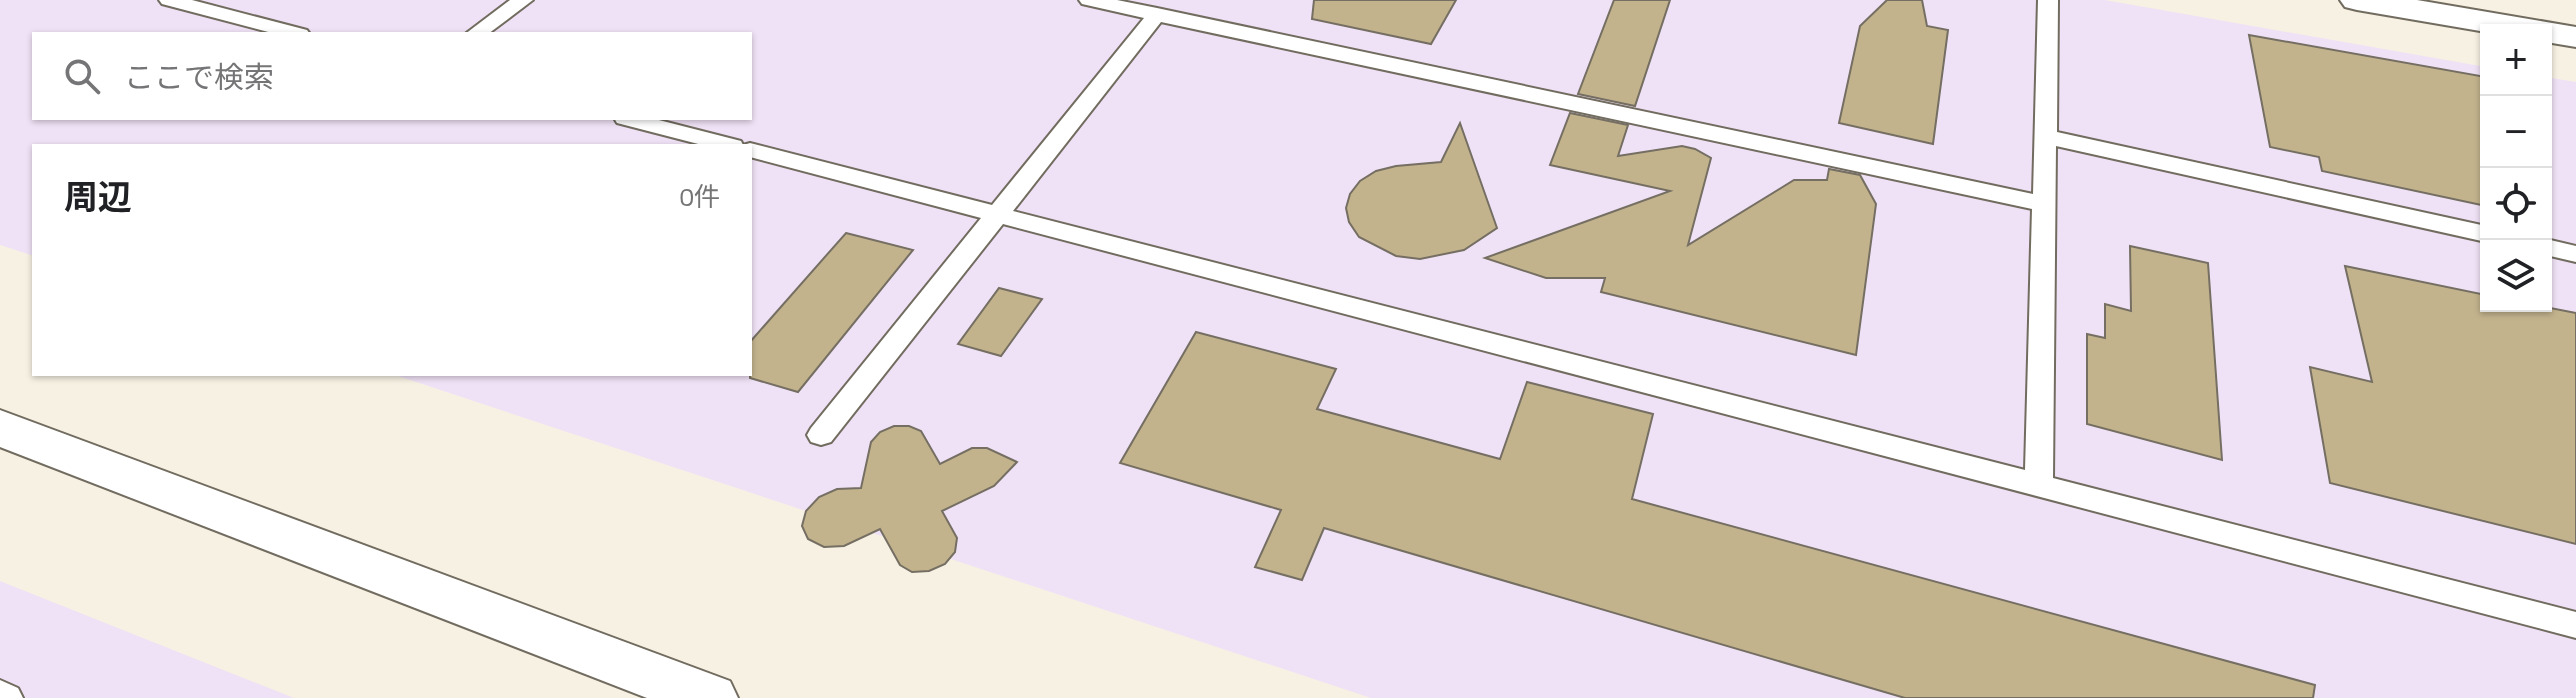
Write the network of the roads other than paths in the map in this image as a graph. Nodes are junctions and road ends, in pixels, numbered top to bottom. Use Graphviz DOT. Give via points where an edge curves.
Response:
graph roads {
  1 [pos="169,0"];
  2 [pos="523,0"];
  3 [pos="1089,0"];
  4 [pos="2048,0"];
  5 [pos="2357,0"];
  6 [pos="1157,14"];
  7 [pos="2500,24"];
  8 [pos="292,32"];
  9 [pos="478,32"];
  10 [pos="2552,33"];
  11 [pos="2576,37"];
  12 [pos="633,120"];
  13 [pos="2047,137"];
  14 [pos="725,144"];
  15 [pos="752,151"];
  16 [pos="2044,204"];
  17 [pos="996,214"];
  18 [pos="2480,233"];
  19 [pos="2552,248"];
  20 [pos="2576,254"];
  21 [pos="0,428"];
  22 [pos="821,435"];
  23 [pos="2039,484"];
  24 [pos="2576,625"];
  25 [pos="0,694"];
  26 [pos="7,698"];
  27 [pos="711,698"];
  1 -- 8 [label="lane"];
  2 -- 9 [label="lane"];
  3 -- 6 [label="lane"];
  4 -- 13 [label="lane"];
  5 -- 7 [label="street"];
  6 -- 16 [label="lane"];
  6 -- 17 [label="lane"];
  10 -- 11 [label="street"];
  12 -- 14 [label="lane"];
  13 -- 16 [label="lane"];
  13 -- 18 [label="lane"];
  15 -- 17 [label="lane"];
  16 -- 23 [label="lane"];
  17 -- 22 [label="lane"];
  17 -- 23 [label="lane"];
  19 -- 20 [label="lane"];
  21 -- 27 [label="street"];
  23 -- 24 [label="lane"];
  25 -- 26 [label="lane"];
}
